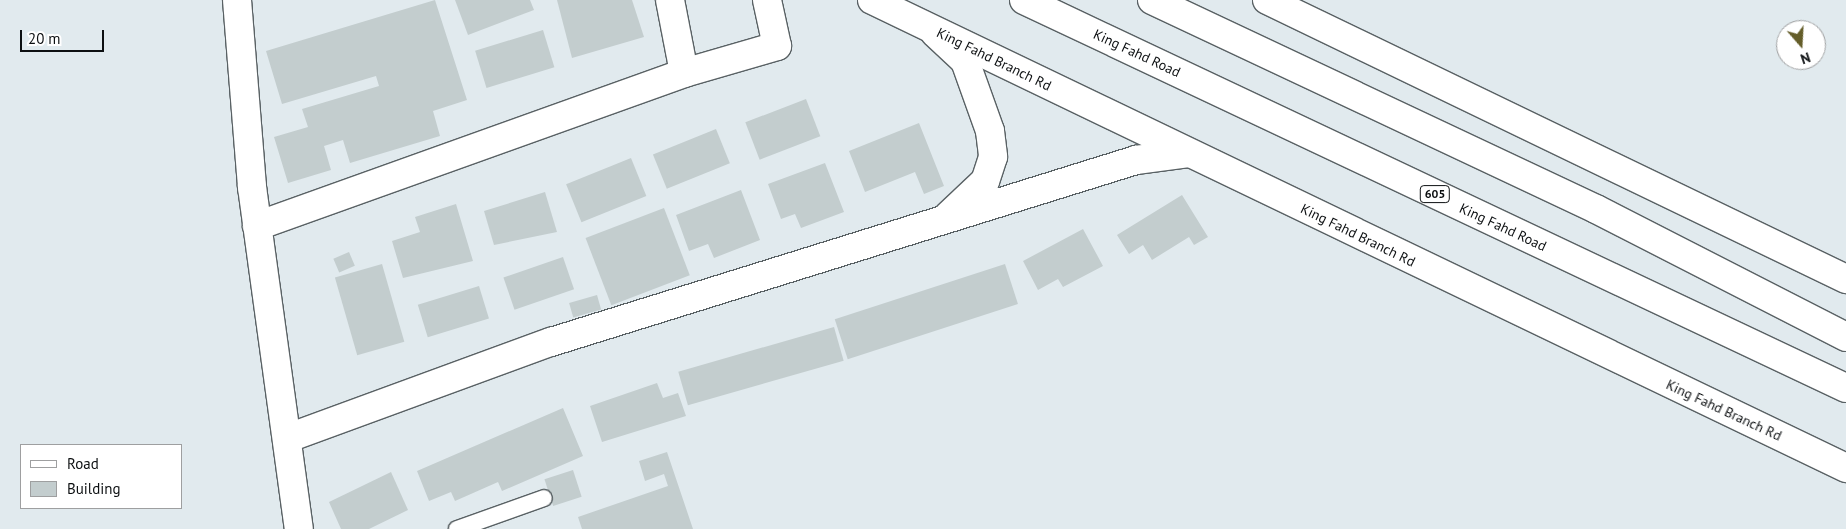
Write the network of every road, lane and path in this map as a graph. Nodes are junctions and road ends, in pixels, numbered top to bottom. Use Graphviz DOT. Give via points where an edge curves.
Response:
graph roads {
  1 [pos="237,0"];
  2 [pos="670,0"];
  3 [pos="767,0"];
  4 [pos="872,0"];
  5 [pos="1024,0"];
  6 [pos="1152,0"];
  7 [pos="1267,0"];
  8 [pos="931,29"];
  9 [pos="684,73"];
  10 [pos="1188,154"];
  11 [pos="944,220"];
  12 [pos="257,226"];
  13 [pos="1846,279"];
  14 [pos="1846,337"];
  15 [pos="1846,388"];
  16 [pos="288,438"];
  17 [pos="1846,468"];
  18 [pos="544,498"];
  19 [pos="299,529"];
  20 [pos="457,529"];
  1 -- 12 [label="main road"];
  2 -- 9 [label="main road"];
  3 -- 9 [label="main road" via="777,46"];
  4 -- 8 [label="main road, King Fahd Branch Rd"];
  5 -- 15 [label="main road, King Fahd Road / 605"];
  6 -- 14 [label="main road" via="1596,209"];
  7 -- 13 [label="main road"];
  8 -- 10 [label="main road, King Fahd Branch Rd"];
  8 -- 11 [label="main road" via="965,61 990,131 993,157 985,181"];
  9 -- 12 [label="main road"];
  10 -- 11 [label="main road" via="1136,160"];
  10 -- 17 [label="main road, King Fahd Branch Rd"];
  11 -- 16 [label="main road" via="551,342"];
  12 -- 16 [label="main road"];
  16 -- 19 [label="main road"];
  18 -- 20 [label="lane"];
}
